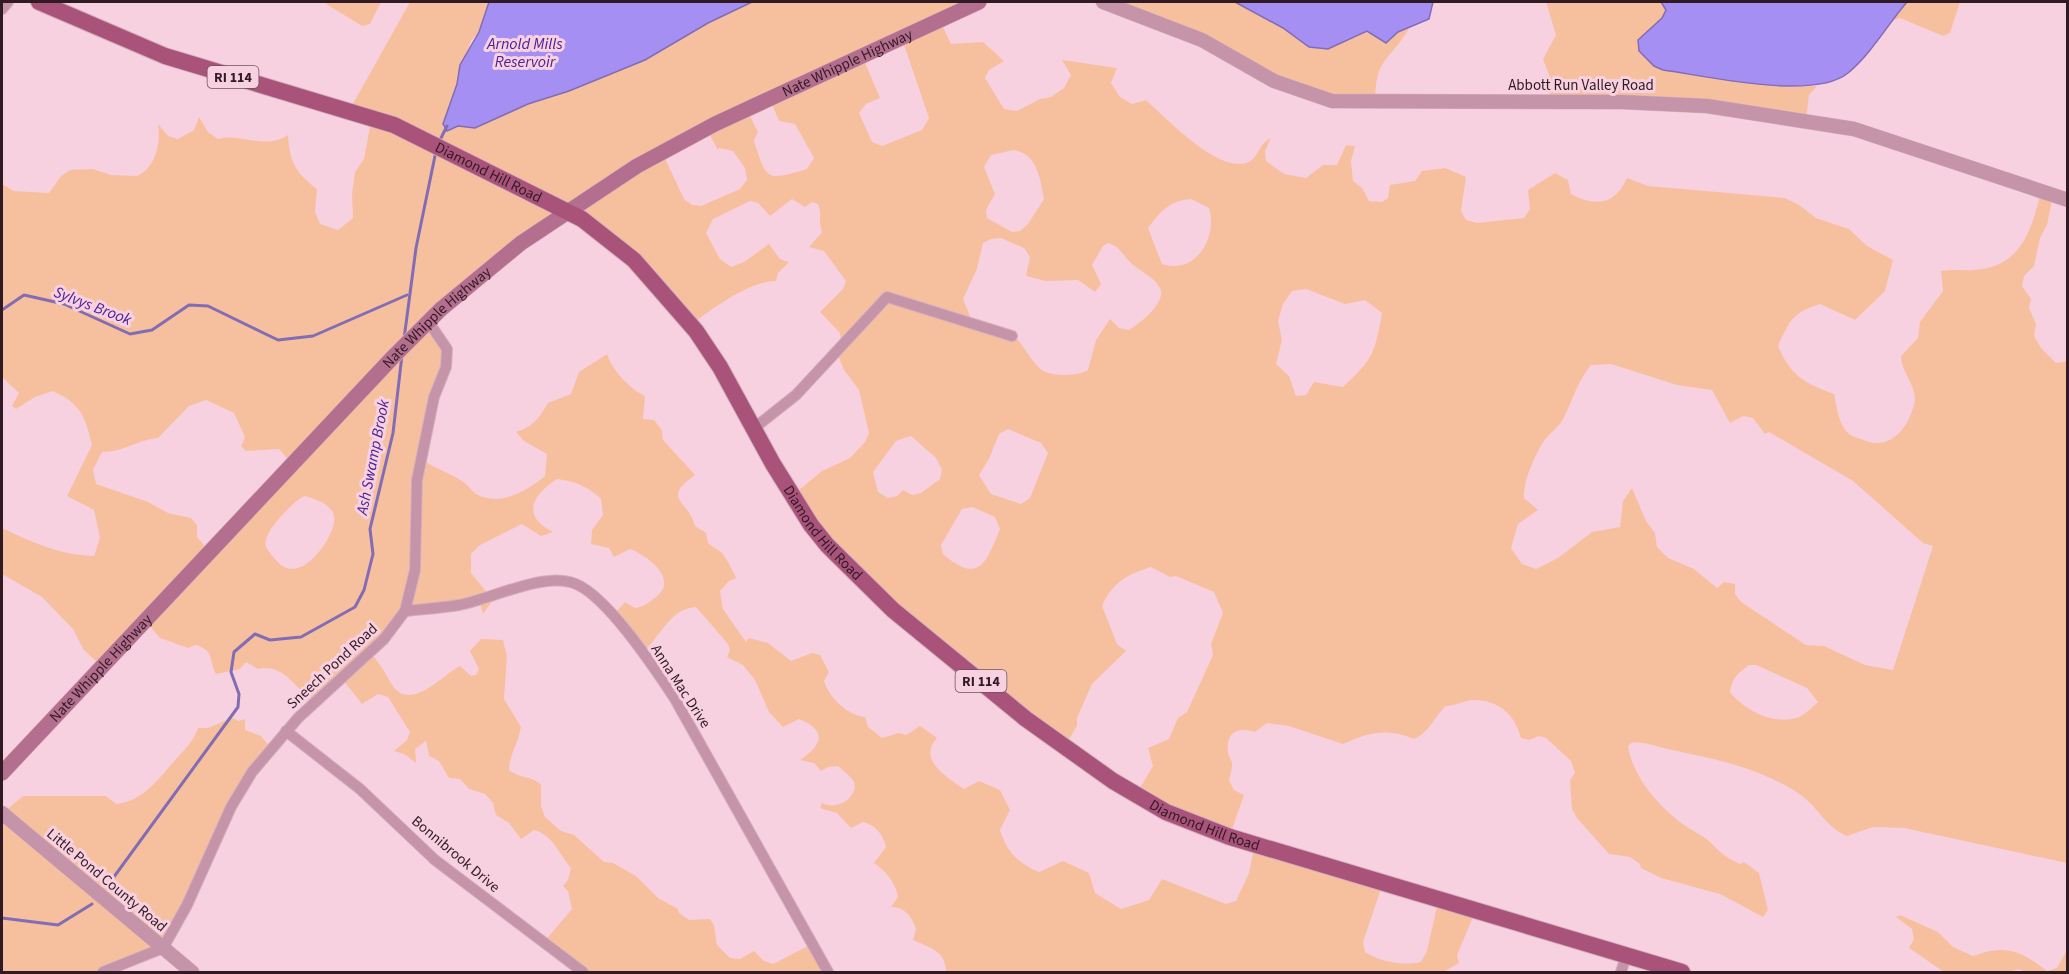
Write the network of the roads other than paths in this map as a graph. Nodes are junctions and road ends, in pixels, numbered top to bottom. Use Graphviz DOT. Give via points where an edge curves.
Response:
graph roads {
  1 [pos="8,2"];
  2 [pos="39,2"];
  3 [pos="979,2"];
  4 [pos="1103,2"];
  5 [pos="2,9"];
  6 [pos="2067,200"];
  7 [pos="567,211"];
  8 [pos="428,321"];
  9 [pos="1012,336"];
  10 [pos="753,429"];
  11 [pos="405,611"];
  12 [pos="286,731"];
  13 [pos="2,773"];
  14 [pos="2,813"];
  15 [pos="163,948"];
  16 [pos="1623,964"];
  17 [pos="103,972"];
  18 [pos="192,972"];
  19 [pos="583,972"];
  20 [pos="828,972"];
  21 [pos="1682,972"];
  1 -- 5 [label="street"];
  2 -- 7 [label="main road, Diamond Hill Road / RI 114" via="165,56 375,118 448,150"];
  3 -- 7 [label="main road, Nate Whipple Highway" via="715,124 637,166"];
  4 -- 6 [label="street, Abbott Run Valley Road" via="1202,40 1274,81 1332,101 1587,101 1707,106 1854,129"];
  7 -- 8 [label="main road, Nate Whipple Highway" via="521,243"];
  7 -- 10 [label="main road, Diamond Hill Road / RI 114" via="604,235 666,295 720,367"];
  8 -- 11 [label="street, Sneech Pond Road" via="447,349 447,359 434,397 417,480 415,570"];
  8 -- 13 [label="main road, Nate Whipple Highway"];
  9 -- 10 [label="street" via="887,297 796,395"];
  10 -- 16 [label="main road, Diamond Hill Road / RI 114" via="811,525 894,610 1026,719 1134,795 1230,837"];
  11 -- 12 [label="street, Sneech Pond Road" via="384,639"];
  11 -- 20 [label="street, Anna Mac Drive" via="459,605 555,581 581,585 597,596 675,699"];
  12 -- 15 [label="street, Sneech Pond Road" via="240,790"];
  12 -- 19 [label="street, Bonnibrook Drive" via="360,789 435,860"];
  14 -- 15 [label="street, Little Pond County Road"];
  15 -- 17 [label="street"];
  15 -- 18 [label="street, Little Pond County Road"];
  16 -- 21 [label="main road, Diamond Hill Road / RI 114"];
}
